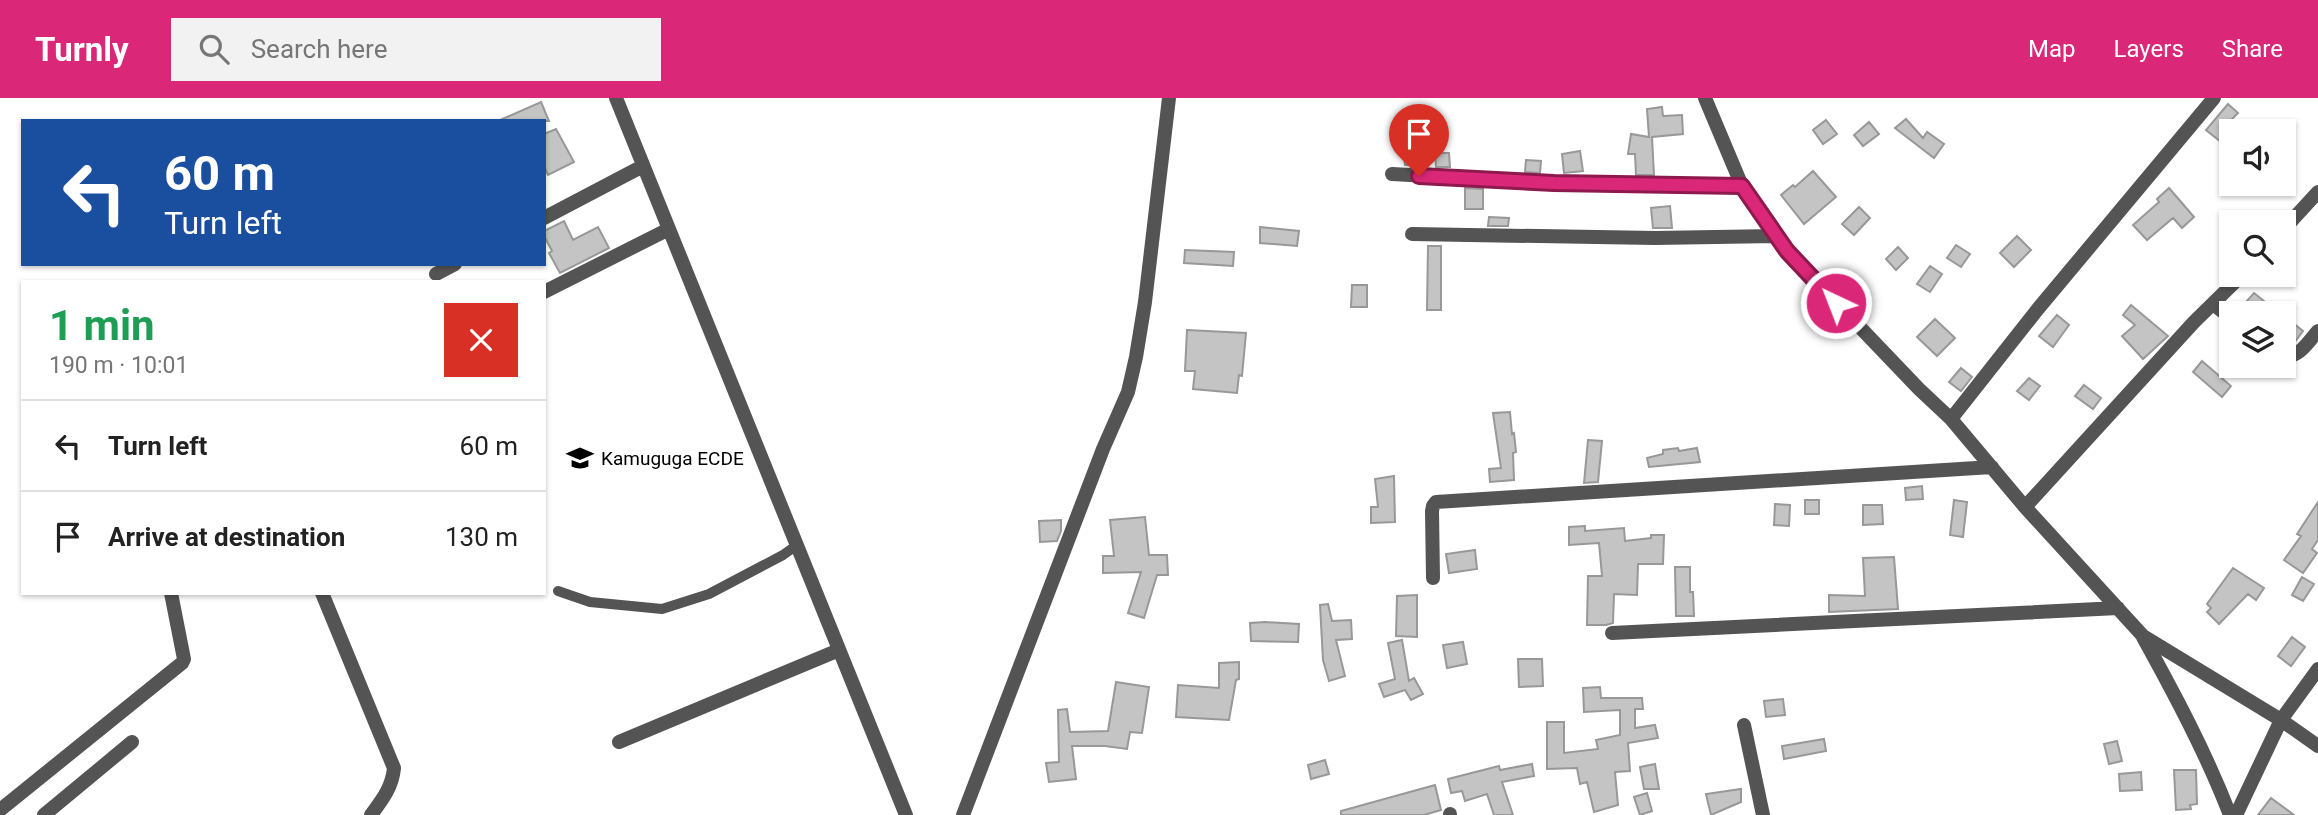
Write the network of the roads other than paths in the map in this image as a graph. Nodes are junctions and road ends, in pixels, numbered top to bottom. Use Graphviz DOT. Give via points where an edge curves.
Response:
graph roads {
  1 [pos="616,98"];
  2 [pos="1169,98"];
  3 [pos="1705,98"];
  4 [pos="2214,98"];
  5 [pos="643,166"];
  6 [pos="1392,174"];
  7 [pos="1742,186"];
  8 [pos="2318,192"];
  9 [pos="2296,216"];
  10 [pos="546,217"];
  11 [pos="669,229"];
  12 [pos="1412,233"];
  13 [pos="1776,236"];
  14 [pos="451,266"];
  15 [pos="436,274"];
  16 [pos="2230,287"];
  17 [pos="546,291"];
  18 [pos="2213,304"];
  19 [pos="2219,309"];
  20 [pos="2318,331"];
  21 [pos="2296,354"];
  22 [pos="1951,419"];
  23 [pos="1992,467"];
  24 [pos="2025,507"];
  25 [pos="797,545"];
  26 [pos="1433,578"];
  27 [pos="558,591"];
  28 [pos="170,595"];
  29 [pos="323,595"];
  30 [pos="2118,608"];
  31 [pos="1612,633"];
  32 [pos="2143,636"];
  33 [pos="839,650"];
  34 [pos="2318,669"];
  35 [pos="2281,720"];
  36 [pos="1744,725"];
  37 [pos="132,742"];
  38 [pos="619,742"];
  39 [pos="2318,746"];
  40 [pos="0,810"];
  41 [pos="44,815"];
  42 [pos="371,815"];
  43 [pos="906,815"];
  44 [pos="963,815"];
  45 [pos="1763,815"];
  46 [pos="2230,815"];
  47 [pos="2236,815"];
  1 -- 5 [label="street"];
  2 -- 44 [label="street" via="1145,302 1128,392 1102,449"];
  3 -- 7 [label="street"];
  4 -- 22 [label="street"];
  5 -- 10 [label="street"];
  5 -- 11 [label="street"];
  6 -- 7 [label="street"];
  7 -- 13 [label="street"];
  8 -- 9 [label="street"];
  11 -- 17 [label="street"];
  11 -- 25 [label="street"];
  12 -- 13 [label="street"];
  13 -- 22 [label="street"];
  14 -- 15 [label="street"];
  16 -- 18 [label="street"];
  18 -- 19 [label="street"];
  18 -- 24 [label="street"];
  20 -- 21 [label="street"];
  22 -- 23 [label="street"];
  23 -- 24 [label="street"];
  23 -- 26 [label="street" via="1436,502 1432,511"];
  24 -- 30 [label="street"];
  25 -- 27 [label="lane" via="709,594 663,609 590,602"];
  25 -- 33 [label="street"];
  28 -- 40 [label="street" via="182,663"];
  29 -- 42 [label="street" via="394,768 385,797"];
  30 -- 31 [label="street"];
  30 -- 32 [label="street"];
  32 -- 35 [label="street"];
  32 -- 46 [label="street" via="2189,720"];
  33 -- 38 [label="street"];
  33 -- 43 [label="street"];
  34 -- 35 [label="street"];
  35 -- 39 [label="street"];
  35 -- 47 [label="street"];
  36 -- 45 [label="street"];
  37 -- 41 [label="street"];
}
